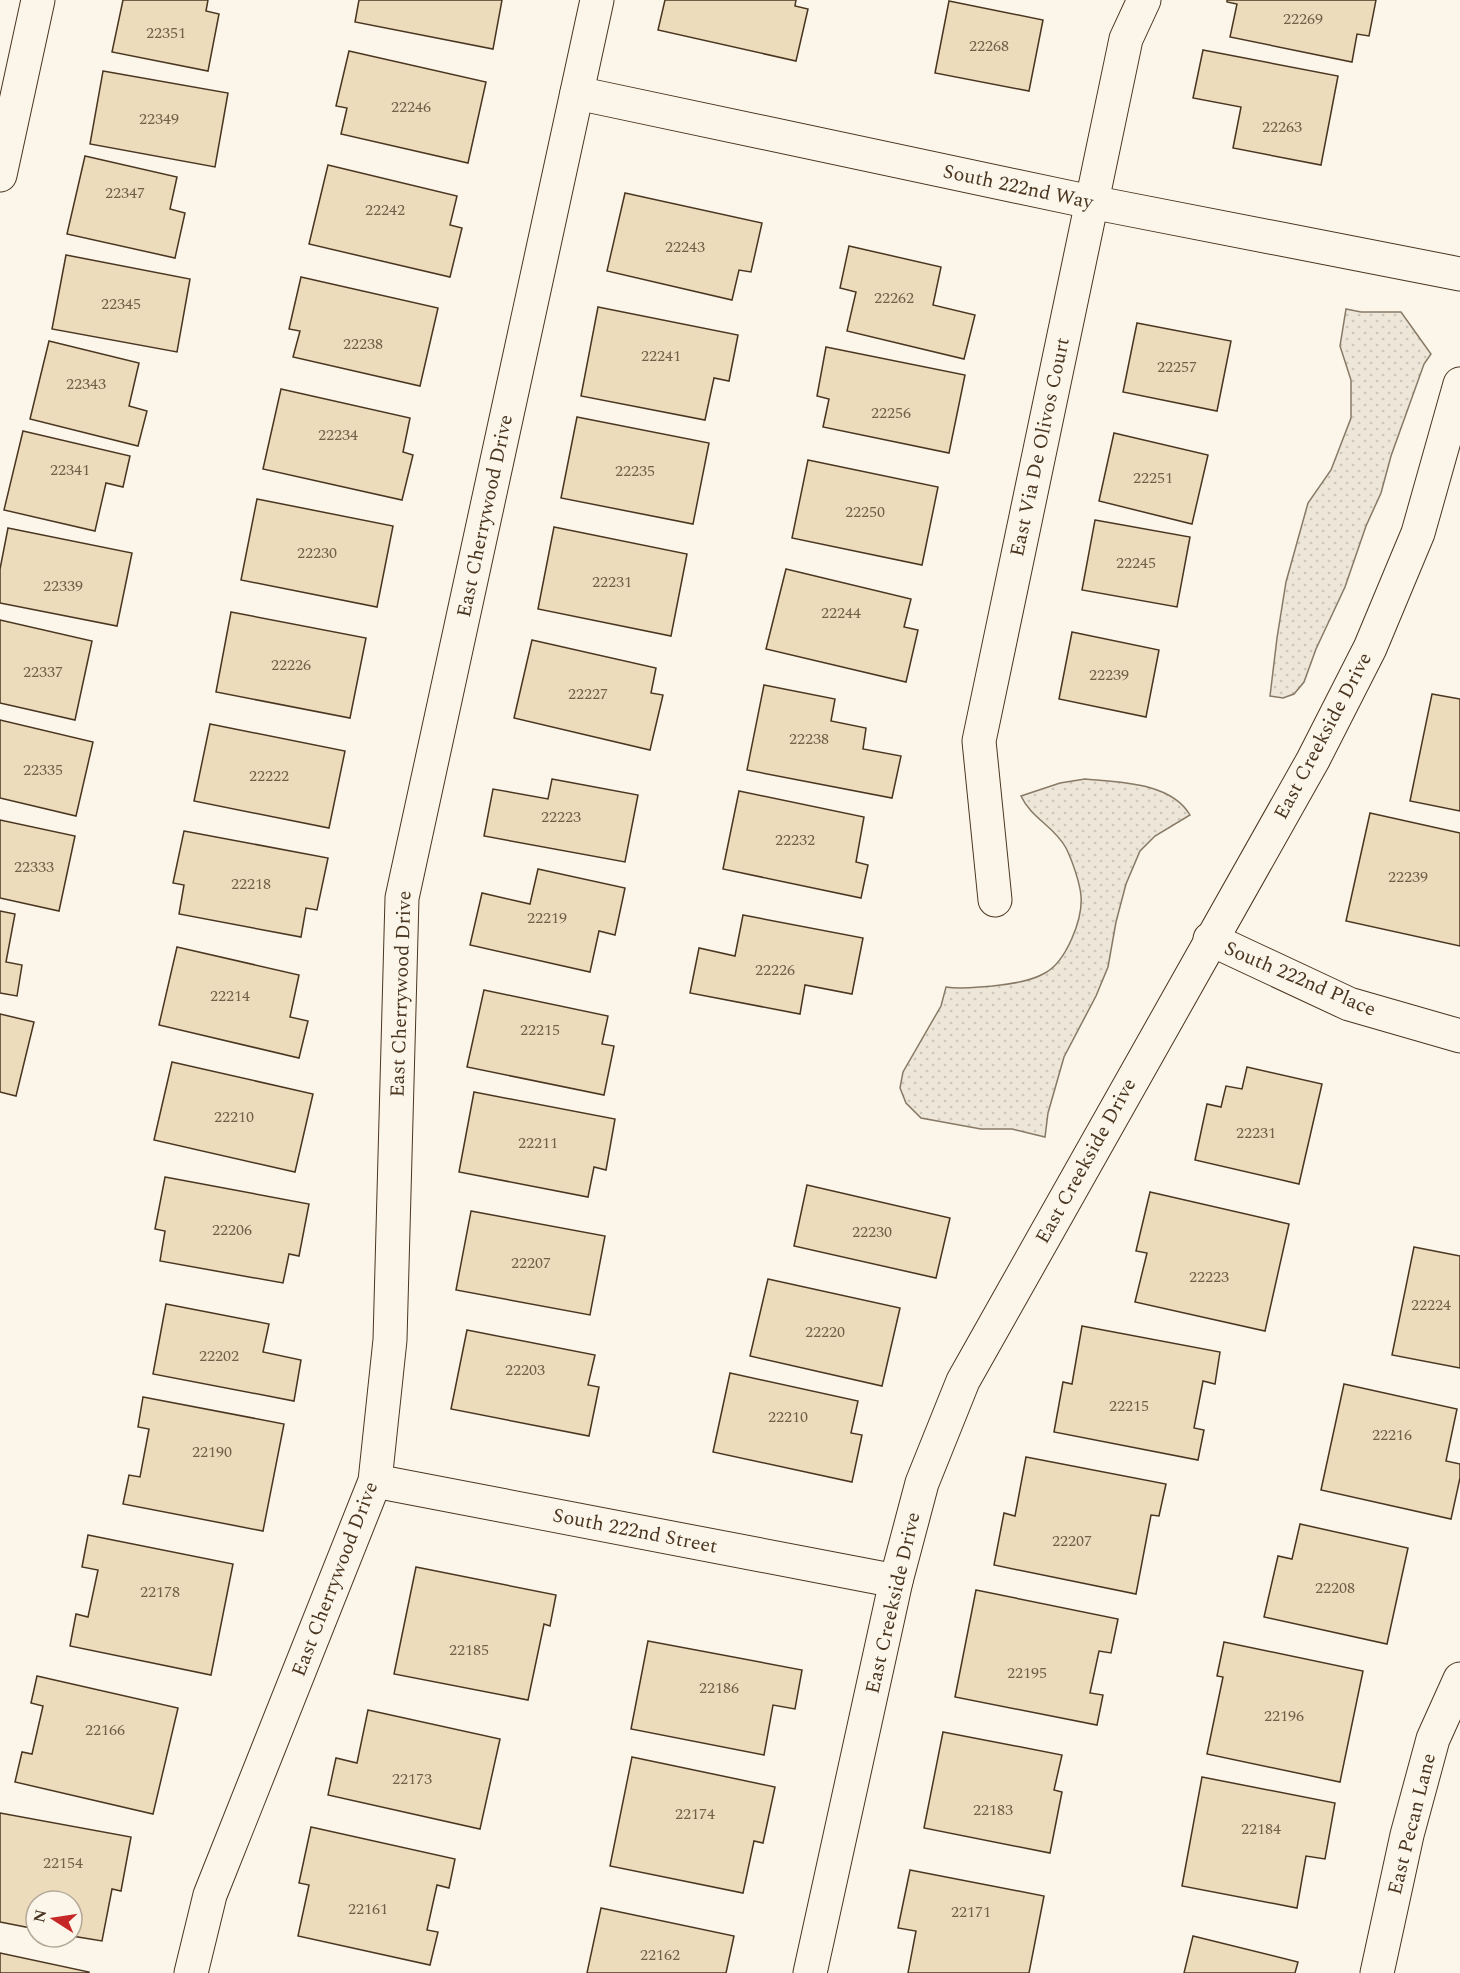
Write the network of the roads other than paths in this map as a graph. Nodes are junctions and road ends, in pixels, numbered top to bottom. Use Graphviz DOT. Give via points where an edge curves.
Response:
graph roads {
  1 [pos="38,0"];
  2 [pos="597,0"];
  3 [pos="1144,0"];
  4 [pos="577,93"];
  5 [pos="0,175"];
  6 [pos="1091,202"];
  7 [pos="1460,274"];
  8 [pos="1460,384"];
  9 [pos="995,900"];
  10 [pos="1210,939"];
  11 [pos="1460,1036"];
  12 [pos="375,1481"];
  13 [pos="896,1581"];
  14 [pos="1460,1680"];
  15 [pos="191,1973"];
  16 [pos="810,1973"];
  17 [pos="1377,1973"];
  1 -- 5 [label="street"];
  2 -- 4 [label="street, East Cherrywood Drive"];
  3 -- 6 [label="street, East Via De Olivos Court" via="1126,39"];
  4 -- 6 [label="street, South 222nd Way"];
  4 -- 12 [label="street, East Cherrywood Drive" via="402,898 390,1340"];
  6 -- 7 [label="street, South 222nd Way"];
  6 -- 9 [label="street, East Via De Olivos Court" via="979,741"];
  8 -- 10 [label="street, East Creekside Drive" via="1418,533 1370,648 1313,760"];
  10 -- 11 [label="street, South 222nd Place" via="1349,1004"];
  10 -- 13 [label="street, East Creekside Drive" via="963,1381 922,1483"];
  12 -- 13 [label="street, South 222nd Street"];
  12 -- 15 [label="street, East Cherrywood Drive" via="210,1895"];
  13 -- 16 [label="street, East Creekside Drive"];
  14 -- 17 [label="street, East Pecan Lane" via="1433,1739"];
}
